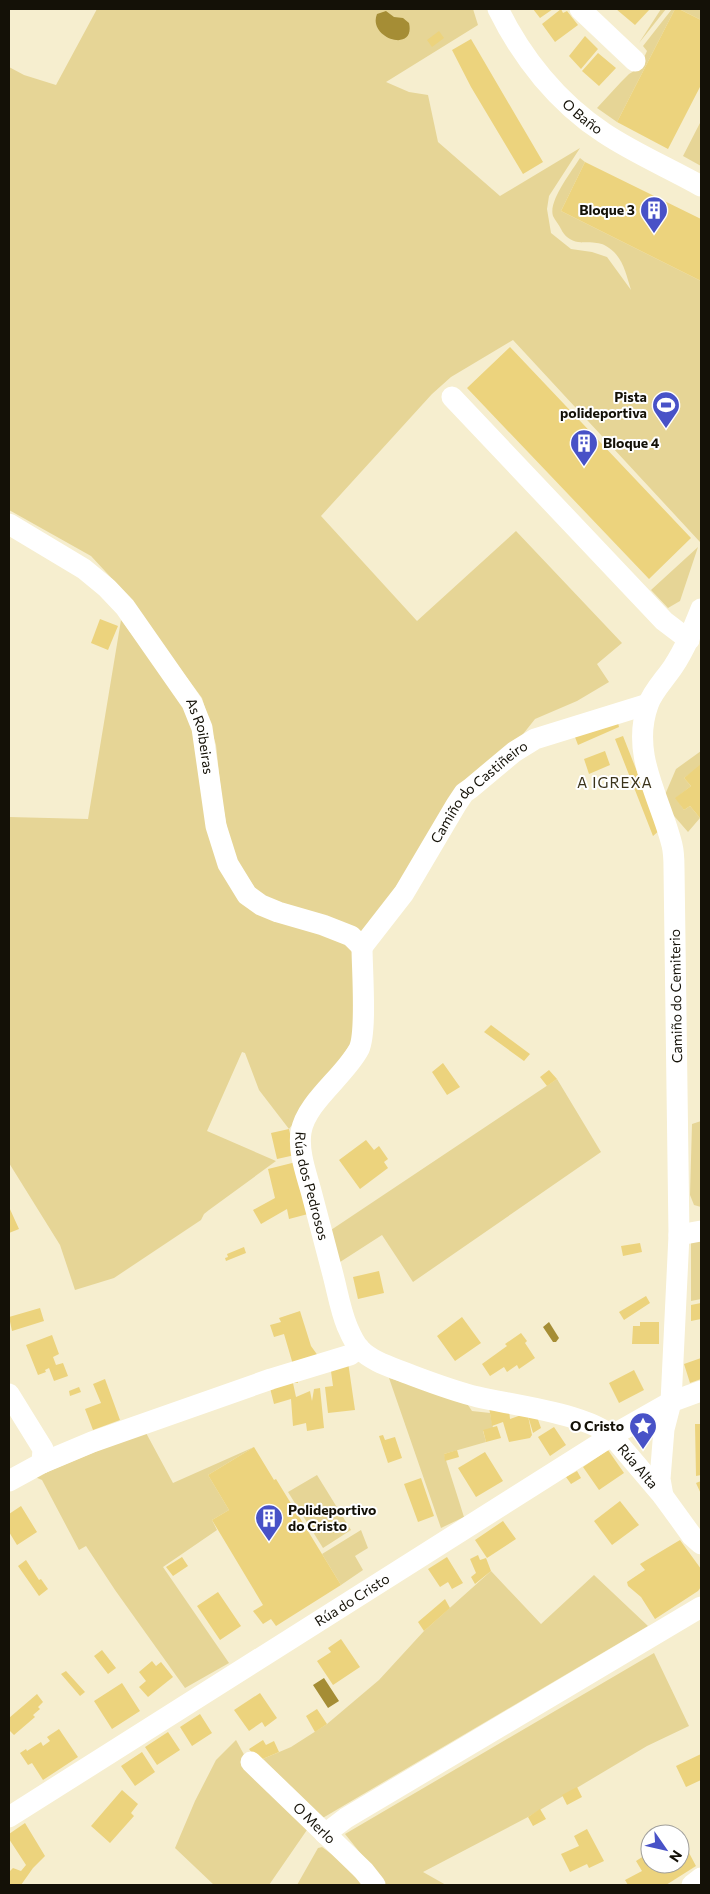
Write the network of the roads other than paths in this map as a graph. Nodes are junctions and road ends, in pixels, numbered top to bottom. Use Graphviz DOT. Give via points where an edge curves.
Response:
graph roads {
  1 [pos="498,9"];
  2 [pos="580,9"];
  3 [pos="635,61"];
  4 [pos="701,186"];
  5 [pos="452,397"];
  6 [pos="9,524"];
  7 [pos="701,609"];
  8 [pos="689,640"];
  9 [pos="648,704"];
  10 [pos="362,947"];
  11 [pos="701,1231"];
  12 [pos="679,1235"];
  13 [pos="359,1348"];
  14 [pos="701,1391"];
  15 [pos="9,1394"];
  16 [pos="671,1402"];
  17 [pos="613,1435"];
  18 [pos="42,1463"];
  19 [pos="9,1481"];
  20 [pos="663,1496"];
  21 [pos="701,1544"];
  22 [pos="701,1607"];
  23 [pos="251,1762"];
  24 [pos="9,1817"];
  25 [pos="324,1834"];
  26 [pos="701,1878"];
  27 [pos="374,1885"];
  28 [pos="692,1885"];
  1 -- 4 [label="street, O Baño" via="536,69 577,113 604,133"];
  2 -- 3 [label="street"];
  5 -- 8 [label="street" via="664,621"];
  6 -- 10 [label="street, As Roibeiras" via="84,569 107,588 125,607 192,703 202,728 216,826 228,864 247,894 278,912 351,936"];
  7 -- 8 [label="street, Camiño do Cemiterio"];
  8 -- 9 [label="street, Camiño do Cemiterio"];
  9 -- 10 [label="street, Camiño do Castiñeiro" via="535,739 464,793 404,893"];
  9 -- 12 [label="street, Camiño do Cemiterio" via="642,730 643,755 672,846 674,868"];
  10 -- 13 [label="street, Rúa dos Pedrosos" via="360,1047 311,1110 301,1131 301,1149 321,1231 347,1324"];
  11 -- 12 [label="street"];
  12 -- 16 [label="street, Camiño do Cemiterio"];
  13 -- 17 [label="street, Rúa dos Pedrosos" via="373,1359 438,1385 584,1421"];
  13 -- 18 [label="street" via="350,1355 271,1379"];
  14 -- 16 [label="street, Rúa do Cristo"];
  15 -- 18 [label="street" via="43,1449"];
  16 -- 17 [label="street, Rúa do Cristo"];
  16 -- 20 [label="street, Rúa Alta" via="664,1429 660,1479"];
  17 -- 20 [label="street, Rúa Alta"];
  17 -- 24 [label="street, Rúa do Cristo"];
  18 -- 19 [label="street"];
  20 -- 21 [label="street, Rúa Alta"];
  22 -- 25 [label="street"];
  23 -- 25 [label="street, O Merlo"];
  25 -- 27 [label="street, O Merlo" via="364,1871"];
  26 -- 28 [label="street"];
}
